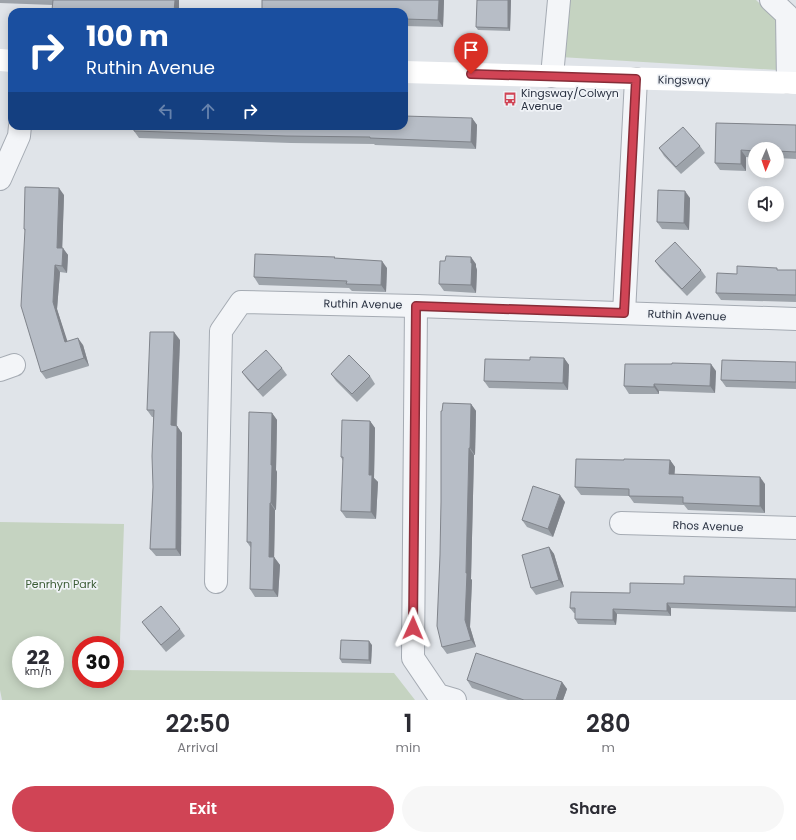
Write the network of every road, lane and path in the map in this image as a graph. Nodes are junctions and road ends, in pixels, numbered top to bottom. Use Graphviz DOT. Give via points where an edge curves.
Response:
graph roads {
  1 [pos="559,0"];
  2 [pos="771,0"];
  3 [pos="408,72"];
  4 [pos="552,76"];
  5 [pos="636,79"];
  6 [pos="792,82"];
  7 [pos="20,130"];
  8 [pos="0,179"];
  9 [pos="416,306"];
  10 [pos="624,313"];
  11 [pos="796,319"];
  12 [pos="621,523"];
  13 [pos="796,528"];
  14 [pos="217,582"];
  15 [pos="455,700"];
  1 -- 4 [label="street"];
  2 -- 6 [label="street" via="787,15"];
  3 -- 4 [label="street, Kingsway"];
  4 -- 5 [label="street, Kingsway"];
  5 -- 6 [label="street, Kingsway"];
  5 -- 10 [label="street"];
  7 -- 8 [label="street"];
  9 -- 10 [label="street, Ruthin Avenue"];
  9 -- 14 [label="street, Ruthin Avenue" via="241,302 221,331"];
  9 -- 15 [label="street" via="413,658 438,695"];
  10 -- 11 [label="street, Ruthin Avenue"];
  12 -- 13 [label="street, Rhos Avenue"];
}
